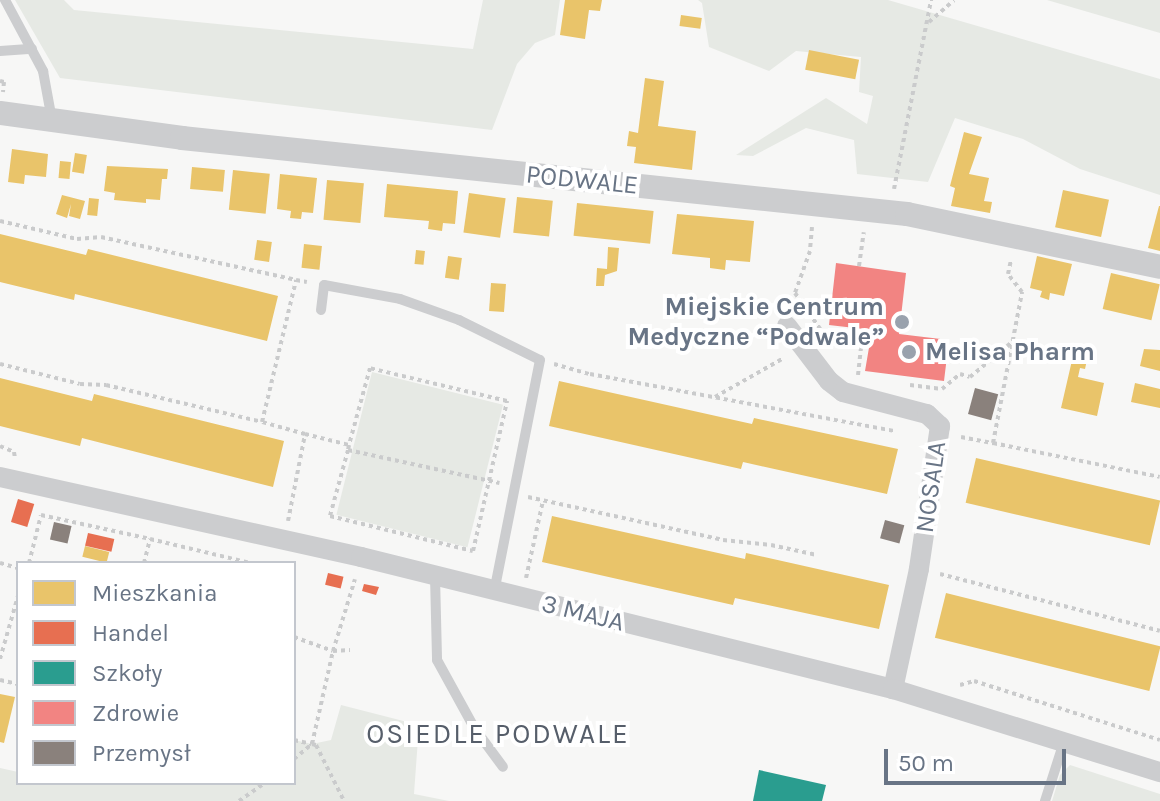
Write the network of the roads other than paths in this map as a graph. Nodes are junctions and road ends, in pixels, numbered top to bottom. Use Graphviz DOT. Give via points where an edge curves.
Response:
graph roads {
  1 [pos="5,0"];
  2 [pos="32,49"];
  3 [pos="0,51"];
  4 [pos="0,113"];
  5 [pos="52,122"];
  6 [pos="1160,267"];
  7 [pos="321,310"];
  8 [pos="787,326"];
  9 [pos="0,477"];
  10 [pos="435,576"];
  11 [pos="494,592"];
  12 [pos="893,689"];
  13 [pos="1063,745"];
  14 [pos="503,767"];
  15 [pos="1160,772"];
  16 [pos="1045,801"];
  1 -- 2 [label="lane"];
  2 -- 3 [label="lane"];
  2 -- 5 [label="lane" via="43,71"];
  4 -- 5 [label="street, PODWALE"];
  5 -- 6 [label="street, PODWALE" via="907,214"];
  7 -- 11 [label="lane" via="324,285 400,299 540,360"];
  8 -- 12 [label="street, NOSALA" via="843,392 927,414 940,426 919,569"];
  9 -- 10 [label="street, 3 MAJA"];
  10 -- 11 [label="street, 3 MAJA"];
  10 -- 14 [label="lane" via="437,660"];
  11 -- 12 [label="street, 3 MAJA"];
  12 -- 13 [label="street, 3 MAJA"];
  13 -- 15 [label="street, 3 MAJA"];
  13 -- 16 [label="lane"];
}
